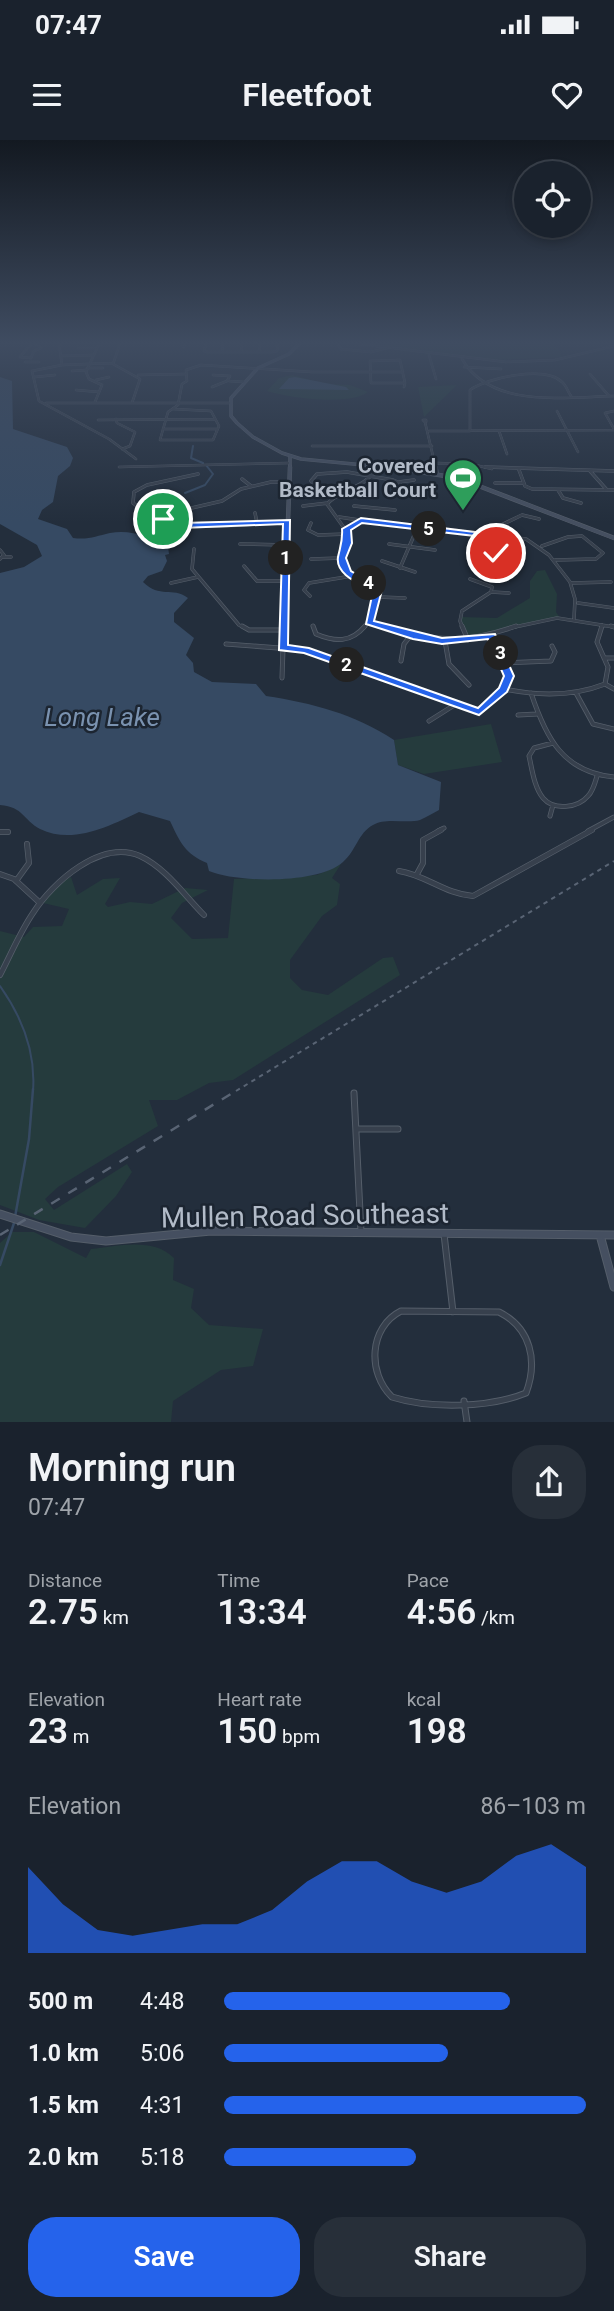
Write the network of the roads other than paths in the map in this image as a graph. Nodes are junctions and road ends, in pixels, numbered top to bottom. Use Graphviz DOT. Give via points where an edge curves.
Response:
graph roads {
  1 [pos="229,403"];
  2 [pos="44,404"];
  3 [pos="177,404"];
  4 [pos="470,404"];
  5 [pos="173,409"];
  6 [pos="557,411"];
  7 [pos="614,411"];
  8 [pos="116,419"];
  9 [pos="166,419"];
  10 [pos="215,419"];
  11 [pos="98,420"];
  12 [pos="425,422"];
  13 [pos="163,429"];
  14 [pos="217,429"];
  15 [pos="614,430"];
  16 [pos="429,431"];
  17 [pos="470,431"];
  18 [pos="499,431"];
  19 [pos="567,431"];
  20 [pos="312,446"];
  21 [pos="432,446"];
  22 [pos="122,449"];
  23 [pos="578,452"];
  24 [pos="506,454"];
  25 [pos="290,456"];
  26 [pos="136,459"];
  27 [pos="289,463"];
  28 [pos="436,463"];
  29 [pos="119,467"];
  30 [pos="376,467"];
  31 [pos="519,470"];
  32 [pos="590,470"];
  33 [pos="309,471"];
  34 [pos="614,471"];
  35 [pos="437,473"];
  36 [pos="198,474"];
  37 [pos="317,474"];
  38 [pos="373,476"];
  39 [pos="242,479"];
  40 [pos="414,480"];
  41 [pos="289,482"];
  42 [pos="399,482"];
  43 [pos="495,484"];
  44 [pos="524,484"];
  45 [pos="314,485"];
  46 [pos="251,486"];
  47 [pos="558,490"];
  48 [pos="607,490"];
  49 [pos="614,490"];
  50 [pos="396,491"];
  51 [pos="328,503"];
  52 [pos="581,503"];
  53 [pos="303,506"];
  54 [pos="354,506"];
  55 [pos="395,510"];
  56 [pos="255,513"];
  57 [pos="335,517"];
  58 [pos="539,519"];
  59 [pos="162,520"];
  60 [pos="361,520"];
  61 [pos="288,522"];
  62 [pos="257,523"];
  63 [pos="311,523"];
  64 [pos="418,526"];
  65 [pos="347,532"];
  66 [pos="488,536"];
  67 [pos="496,536"];
  68 [pos="614,538"];
  69 [pos="240,544"];
  70 [pos="389,544"];
  71 [pos="408,544"];
  72 [pos="286,545"];
  73 [pos="542,546"];
  74 [pos="194,549"];
  75 [pos="0,550"];
  76 [pos="435,550"];
  77 [pos="477,552"];
  78 [pos="501,552"];
  79 [pos="11,557"];
  80 [pos="2,558"];
  81 [pos="342,558"];
  82 [pos="311,559"];
  83 [pos="555,560"];
  84 [pos="382,561"];
  85 [pos="244,566"];
  86 [pos="400,568"];
  87 [pos="516,569"];
  88 [pos="415,572"];
  89 [pos="352,576"];
  90 [pos="198,578"];
  91 [pos="470,579"];
  92 [pos="285,581"];
  93 [pos="611,582"];
  94 [pos="170,583"];
  95 [pos="571,583"];
  96 [pos="491,592"];
  97 [pos="509,593"];
  98 [pos="310,596"];
  99 [pos="378,597"];
  100 [pos="405,598"];
  101 [pos="578,603"];
  102 [pos="614,608"];
  103 [pos="574,619"];
  104 [pos="369,622"];
  105 [pos="602,624"];
  106 [pos="313,626"];
  107 [pos="614,627"];
  108 [pos="283,630"];
  109 [pos="411,635"];
  110 [pos="492,636"];
  111 [pos="347,639"];
  112 [pos="468,640"];
  113 [pos="445,641"];
  114 [pos="226,644"];
  115 [pos="351,646"];
  116 [pos="552,646"];
  117 [pos="283,648"];
  118 [pos="604,658"];
  119 [pos="614,658"];
  120 [pos="401,661"];
  121 [pos="505,663"];
  122 [pos="282,678"];
  123 [pos="605,684"];
  124 [pos="469,685"];
  125 [pos="614,689"];
  126 [pos="504,690"];
  127 [pos="531,693"];
  128 [pos="576,693"];
  129 [pos="456,704"];
  130 [pos="537,714"];
  131 [pos="518,715"];
  132 [pos="429,721"];
  133 [pos="603,729"];
  134 [pos="614,729"];
  135 [pos="602,735"];
  136 [pos="553,743"];
  137 [pos="597,776"];
  138 [pos="614,777"];
  139 [pos="552,805"];
  140 [pos="550,816"];
  141 [pos="614,817"];
  142 [pos="444,828"];
  143 [pos="0,832"];
  144 [pos="8,832"];
  145 [pos="27,844"];
  146 [pos="399,871"];
  147 [pos="0,874"];
  148 [pos="416,875"];
  149 [pos="16,881"];
  150 [pos="40,903"];
  151 [pos="204,915"];
  152 [pos="0,975"];
  153 [pos="354,1093"];
  154 [pos="356,1129"];
  155 [pos="398,1129"];
  156 [pos="0,1214"];
  157 [pos="361,1232"];
  158 [pos="444,1234"];
  159 [pos="600,1235"];
  160 [pos="614,1235"];
  161 [pos="614,1287"];
  162 [pos="453,1312"];
  163 [pos="464,1401"];
  164 [pos="467,1422"];
  1 -- 25 [label="street" via="239,426"];
  2 -- 22 [label="street"];
  3 -- 5 [label="street"];
  4 -- 17 [label="street"];
  5 -- 9 [label="street"];
  5 -- 10 [label="street" via="209,410"];
  6 -- 19 [label="street"];
  7 -- 15 [label="street" via="605,414"];
  8 -- 9 [label="street"];
  8 -- 11 [label="street"];
  8 -- 22 [label="street" via="135,433 130,446"];
  9 -- 10 [label="street"];
  9 -- 13 [label="street"];
  10 -- 14 [label="street"];
  12 -- 16 [label="street"];
  13 -- 14 [label="street"];
  13 -- 14 [label="street" via="160,440 213,440"];
  15 -- 19 [label="street"];
  16 -- 17 [label="street"];
  16 -- 21 [label="street"];
  17 -- 18 [label="street"];
  18 -- 19 [label="street"];
  18 -- 24 [label="street"];
  19 -- 23 [label="street"];
  20 -- 21 [label="street"];
  21 -- 28 [label="street"];
  22 -- 26 [label="street"];
  25 -- 27 [label="street"];
  25 -- 30 [label="street"];
  27 -- 29 [label="street"];
  27 -- 41 [label="street"];
  28 -- 31 [label="street"];
  28 -- 35 [label="street"];
  30 -- 35 [label="street"];
  30 -- 38 [label="street"];
  31 -- 32 [label="street"];
  31 -- 44 [label="street"];
  32 -- 34 [label="street"];
  32 -- 48 [label="street"];
  33 -- 37 [label="street"];
  35 -- 68 [label="street"];
  36 -- 59 [label="street" via="136,489 133,503"];
  37 -- 38 [label="street"];
  37 -- 45 [label="street" via="312,479"];
  38 -- 42 [label="street"];
  38 -- 51 [label="street"];
  39 -- 46 [label="street"];
  40 -- 42 [label="street"];
  41 -- 46 [label="street"];
  41 -- 61 [label="street"];
  42 -- 50 [label="street"];
  43 -- 44 [label="street"];
  44 -- 47 [label="street" via="532,489"];
  46 -- 59 [label="street" via="222,501"];
  47 -- 48 [label="street"];
  47 -- 52 [label="street" via="563,498"];
  48 -- 49 [label="street"];
  51 -- 53 [label="street"];
  51 -- 57 [label="street" via="327,509"];
  54 -- 55 [label="street"];
  56 -- 62 [label="street"];
  57 -- 60 [label="street"];
  57 -- 65 [label="street"];
  58 -- 66 [label="street" via="522,515"];
  59 -- 62 [label="street" via="181,525"];
  60 -- 64 [label="street"];
  60 -- 65 [label="street"];
  61 -- 62 [label="street"];
  61 -- 72 [label="street"];
  63 -- 65 [label="street" via="308,530 313,534"];
  64 -- 66 [label="street"];
  64 -- 71 [label="street"];
  65 -- 81 [label="street"];
  66 -- 67 [label="street"];
  67 -- 73 [label="street" via="528,539"];
  67 -- 78 [label="street"];
  69 -- 72 [label="street"];
  70 -- 71 [label="street"];
  71 -- 76 [label="street"];
  71 -- 86 [label="street"];
  72 -- 92 [label="street"];
  73 -- 83 [label="street"];
  73 -- 83 [label="street" via="574,534 585,537 603,553 596,559"];
  74 -- 90 [label="street" via="192,569"];
  75 -- 80 [label="street"];
  77 -- 78 [label="street"];
  78 -- 87 [label="street"];
  79 -- 80 [label="street"];
  81 -- 82 [label="street"];
  81 -- 89 [label="street" via="342,566"];
  83 -- 95 [label="street"];
  84 -- 86 [label="street"];
  85 -- 92 [label="street" via="257,581"];
  86 -- 88 [label="street"];
  89 -- 98 [label="street" via="309,583 304,590"];
  89 -- 99 [label="street" via="377,587"];
  90 -- 94 [label="street"];
  90 -- 108 [label="street" via="244,629"];
  91 -- 96 [label="street" via="484,582 492,587"];
  92 -- 108 [label="street"];
  93 -- 95 [label="street"];
  95 -- 101 [label="street"];
  96 -- 97 [label="street"];
  96 -- 112 [label="street" via="462,611 460,621"];
  99 -- 100 [label="street"];
  99 -- 104 [label="street"];
  101 -- 102 [label="street"];
  101 -- 103 [label="street"];
  103 -- 105 [label="street"];
  103 -- 110 [label="street" via="537,620"];
  104 -- 109 [label="street"];
  104 -- 111 [label="street" via="361,634"];
  105 -- 107 [label="street"];
  105 -- 118 [label="street" via="597,642"];
  106 -- 111 [label="street" via="320,636"];
  108 -- 117 [label="street"];
  109 -- 113 [label="street"];
  109 -- 120 [label="street"];
  110 -- 112 [label="street"];
  110 -- 121 [label="street"];
  111 -- 115 [label="street"];
  112 -- 113 [label="street"];
  113 -- 124 [label="street" via="449,664"];
  114 -- 117 [label="street"];
  116 -- 121 [label="street" via="551,661"];
  117 -- 122 [label="street"];
  117 -- 129 [label="street" via="305,650"];
  118 -- 119 [label="street"];
  118 -- 123 [label="street" via="609,671"];
  121 -- 126 [label="street" via="509,676"];
  123 -- 125 [label="street"];
  123 -- 128 [label="street"];
  126 -- 127 [label="street"];
  126 -- 129 [label="street" via="479,712"];
  127 -- 128 [label="street"];
  127 -- 130 [label="street"];
  128 -- 133 [label="street" via="588,720"];
  129 -- 132 [label="street"];
  130 -- 131 [label="street"];
  130 -- 136 [label="street"];
  133 -- 134 [label="street"];
  133 -- 135 [label="street"];
  136 -- 137 [label="street" via="568,762"];
  136 -- 139 [label="street" via="534,748 528,756 542,797"];
  137 -- 138 [label="street"];
  137 -- 139 [label="street" via="582,802"];
  139 -- 140 [label="street"];
  141 -- 148 [label="street" via="477,895 454,896"];
  142 -- 148 [label="street" via="424,840 423,863"];
  143 -- 144 [label="street"];
  145 -- 149 [label="street" via="29,863"];
  146 -- 148 [label="street"];
  147 -- 149 [label="street"];
  149 -- 150 [label="street"];
  150 -- 151 [label="street" via="79,869 102,857 128,852 144,858"];
  150 -- 152 [label="street"];
  153 -- 154 [label="street"];
  154 -- 155 [label="street"];
  154 -- 157 [label="street"];
  156 -- 157 [label="street, Mullen Road Southeast" via="71,1237 106,1241 211,1231"];
  157 -- 158 [label="street, Mullen Road Southeast"];
  158 -- 159 [label="street, Mullen Road Southeast"];
  158 -- 162 [label="street"];
  159 -- 160 [label="street, Mullen Road Southeast"];
  159 -- 161 [label="street"];
  162 -- 163 [label="street" via="510,1316 524,1330 532,1364 531,1384 519,1398"];
  162 -- 163 [label="street" via="401,1311 387,1316 376,1338 378,1375 387,1392 403,1402"];
  163 -- 164 [label="street"];
}
